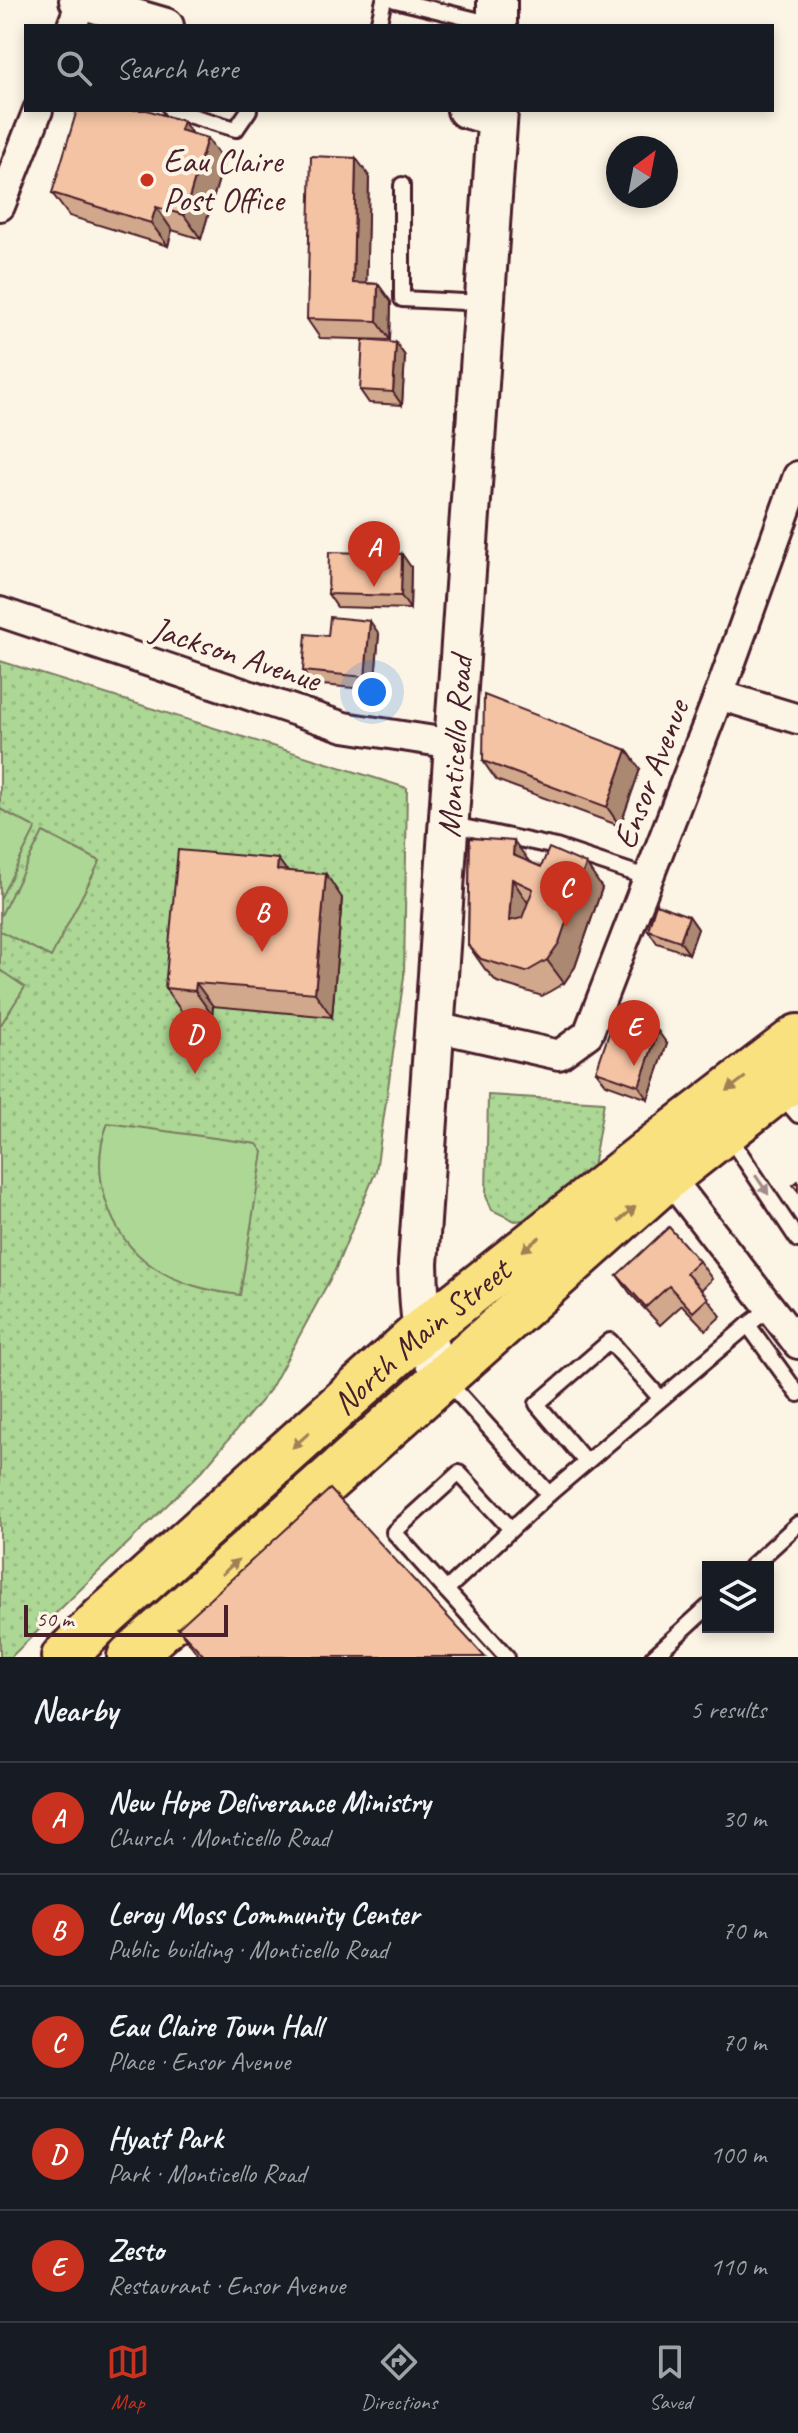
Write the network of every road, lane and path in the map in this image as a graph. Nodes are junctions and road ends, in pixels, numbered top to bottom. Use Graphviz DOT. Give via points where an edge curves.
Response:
graph roads {
  1 [pos="384,0"];
  2 [pos="395,0"];
  3 [pos="497,0"];
  4 [pos="77,9"];
  5 [pos="156,24"];
  6 [pos="378,24"];
  7 [pos="489,24"];
  8 [pos="497,24"];
  9 [pos="37,112"];
  10 [pos="178,112"];
  11 [pos="248,112"];
  12 [pos="487,113"];
  13 [pos="402,185"];
  14 [pos="0,206"];
  15 [pos="485,303"];
  16 [pos="798,476"];
  17 [pos="0,612"];
  18 [pos="719,695"];
  19 [pos="798,719"];
  20 [pos="454,744"];
  21 [pos="449,824"];
  22 [pos="649,878"];
  23 [pos="435,1027"];
  24 [pos="798,1037"];
  25 [pos="791,1093"];
  26 [pos="726,1131"];
  27 [pos="659,1164"];
  28 [pos="798,1240"];
  29 [pos="788,1324"];
  30 [pos="748,1325"];
  31 [pos="421,1332"];
  32 [pos="443,1377"];
  33 [pos="798,1394"];
  34 [pos="660,1398"];
  35 [pos="586,1462"];
  36 [pos="549,1494"];
  37 [pos="798,1524"];
  38 [pos="511,1529"];
  39 [pos="758,1561"];
  40 [pos="446,1590"];
  41 [pos="702,1612"];
  42 [pos="140,1654"];
  43 [pos="64,1657"];
  44 [pos="507,1657"];
  45 [pos="653,1657"];
  1 -- 6 [label="lane"];
  2 -- 7 [label="lane"];
  3 -- 8 [label="main road"];
  4 -- 5 [label="street"];
  9 -- 14 [label="street"];
  10 -- 11 [label="lane" via="236,129"];
  12 -- 15 [label="main road, Monticello Road"];
  13 -- 15 [label="lane" via="402,299"];
  15 -- 20 [label="main road, Monticello Road"];
  16 -- 18 [label="street, Ensor Avenue"];
  17 -- 20 [label="street, Jackson Avenue" via="344,727"];
  18 -- 19 [label="street"];
  18 -- 22 [label="street, Ensor Avenue"];
  20 -- 21 [label="main road, Monticello Road"];
  21 -- 22 [label="lane" via="556,847"];
  21 -- 23 [label="main road, Monticello Road"];
  22 -- 23 [label="street, Ensor Avenue" via="588,1034 559,1055"];
  23 -- 31 [label="main road, Monticello Road" via="418,1264"];
  24 -- 27 [label="main road, North Main Street, one-way"];
  25 -- 26 [label="main road, North Main Street"];
  26 -- 27 [label="main road, North Main Street"];
  26 -- 28 [label="lane, one-way"];
  27 -- 29 [label="street"];
  27 -- 31 [label="main road, North Main Street, one-way"];
  32 -- 27 [label="main road, North Main Street, one-way"];
  29 -- 30 [label="lane"];
  30 -- 33 [label="lane"];
  30 -- 34 [label="lane"];
  31 -- 32 [label="main road, Monticello Road"];
  31 -- 43 [label="main road, North Main Street, one-way"];
  32 -- 36 [label="lane"];
  42 -- 32 [label="main road, North Main Street, one-way"];
  34 -- 35 [label="lane"];
  34 -- 35 [label="lane" via="610,1341 537,1404"];
  35 -- 36 [label="lane"];
  36 -- 38 [label="lane"];
  37 -- 39 [label="lane"];
  38 -- 40 [label="lane"];
  38 -- 40 [label="lane" via="459,1473 394,1532"];
  40 -- 44 [label="lane"];
  41 -- 45 [label="lane"];
}
